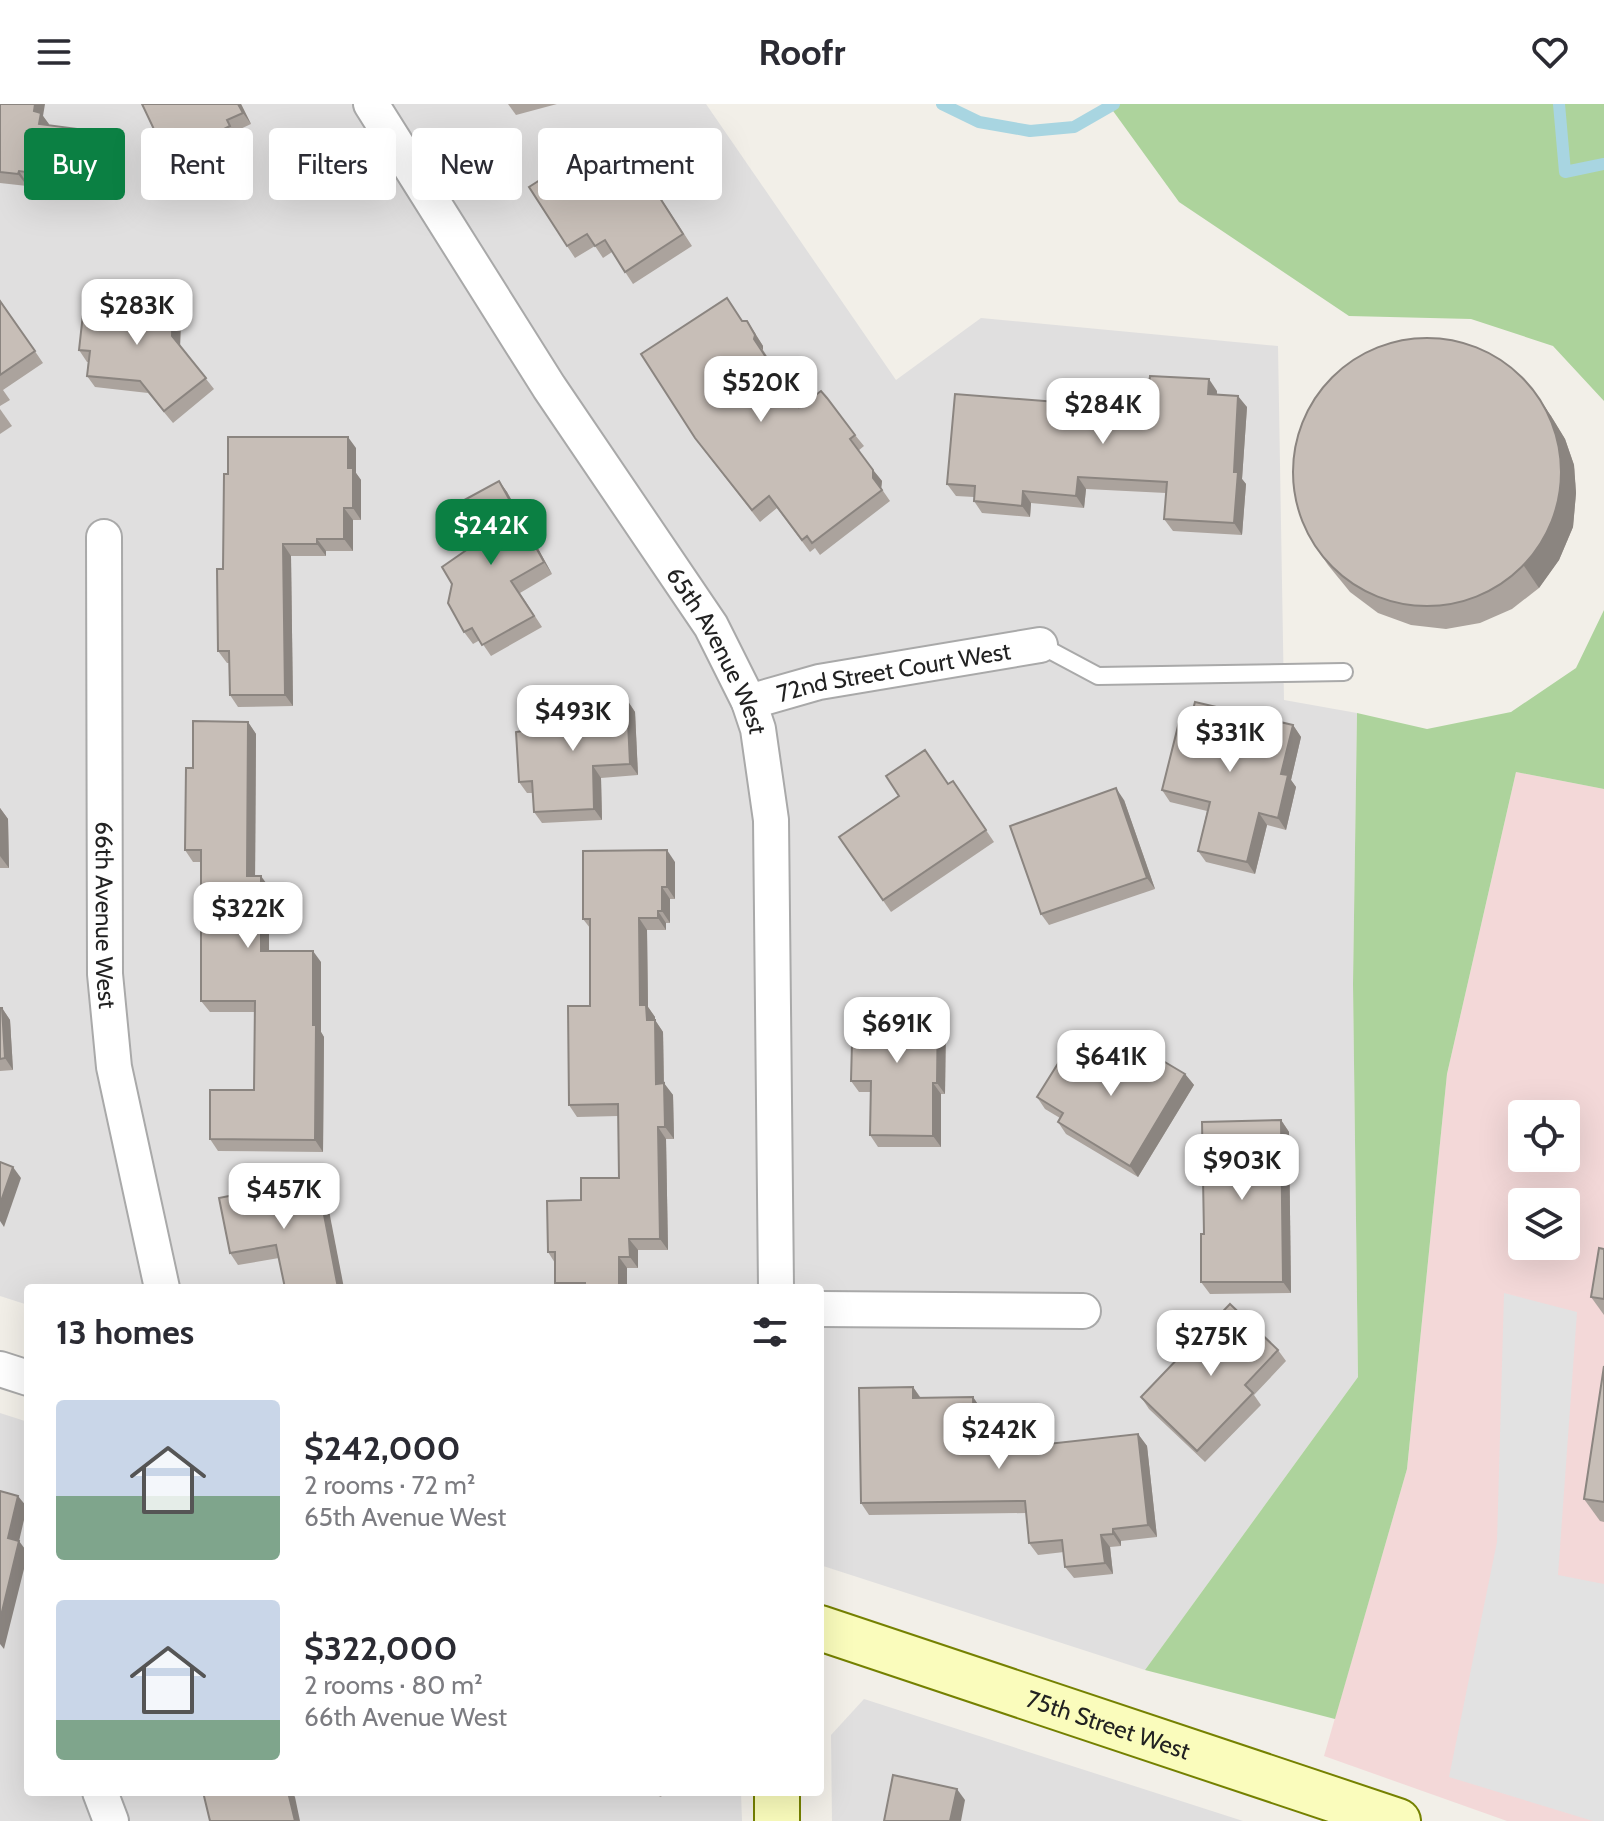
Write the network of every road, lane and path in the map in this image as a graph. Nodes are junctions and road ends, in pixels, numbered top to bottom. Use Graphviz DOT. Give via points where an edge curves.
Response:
graph roads {
  1 [pos="371,104"];
  2 [pos="104,537"];
  3 [pos="1040,645"];
  4 [pos="1344,672"];
  5 [pos="749,702"];
  6 [pos="161,1284"];
  7 [pos="776,1284"];
  8 [pos="824,1309"];
  9 [pos="1083,1311"];
  10 [pos="0,1369"];
  11 [pos="24,1377"];
  12 [pos="824,1629"];
  13 [pos="102,1796"];
  14 [pos="777,1796"];
  15 [pos="111,1821"];
  16 [pos="777,1821"];
  17 [pos="1398,1821"];
  1 -- 5 [label="street, 65th Avenue West" via="549,387 711,626"];
  2 -- 6 [label="street, 66th Avenue West" via="109,1032"];
  3 -- 4 [label="lane" via="1098,676"];
  3 -- 5 [label="street, 72nd Street Court West" via="833,679"];
  5 -- 7 [label="street, 65th Avenue West" via="763,754 771,820"];
  8 -- 9 [label="street"];
  10 -- 11 [label="street"];
  12 -- 17 [label="street, 75th Street West"];
  13 -- 15 [label="street"];
  14 -- 16 [label="street"];
}
